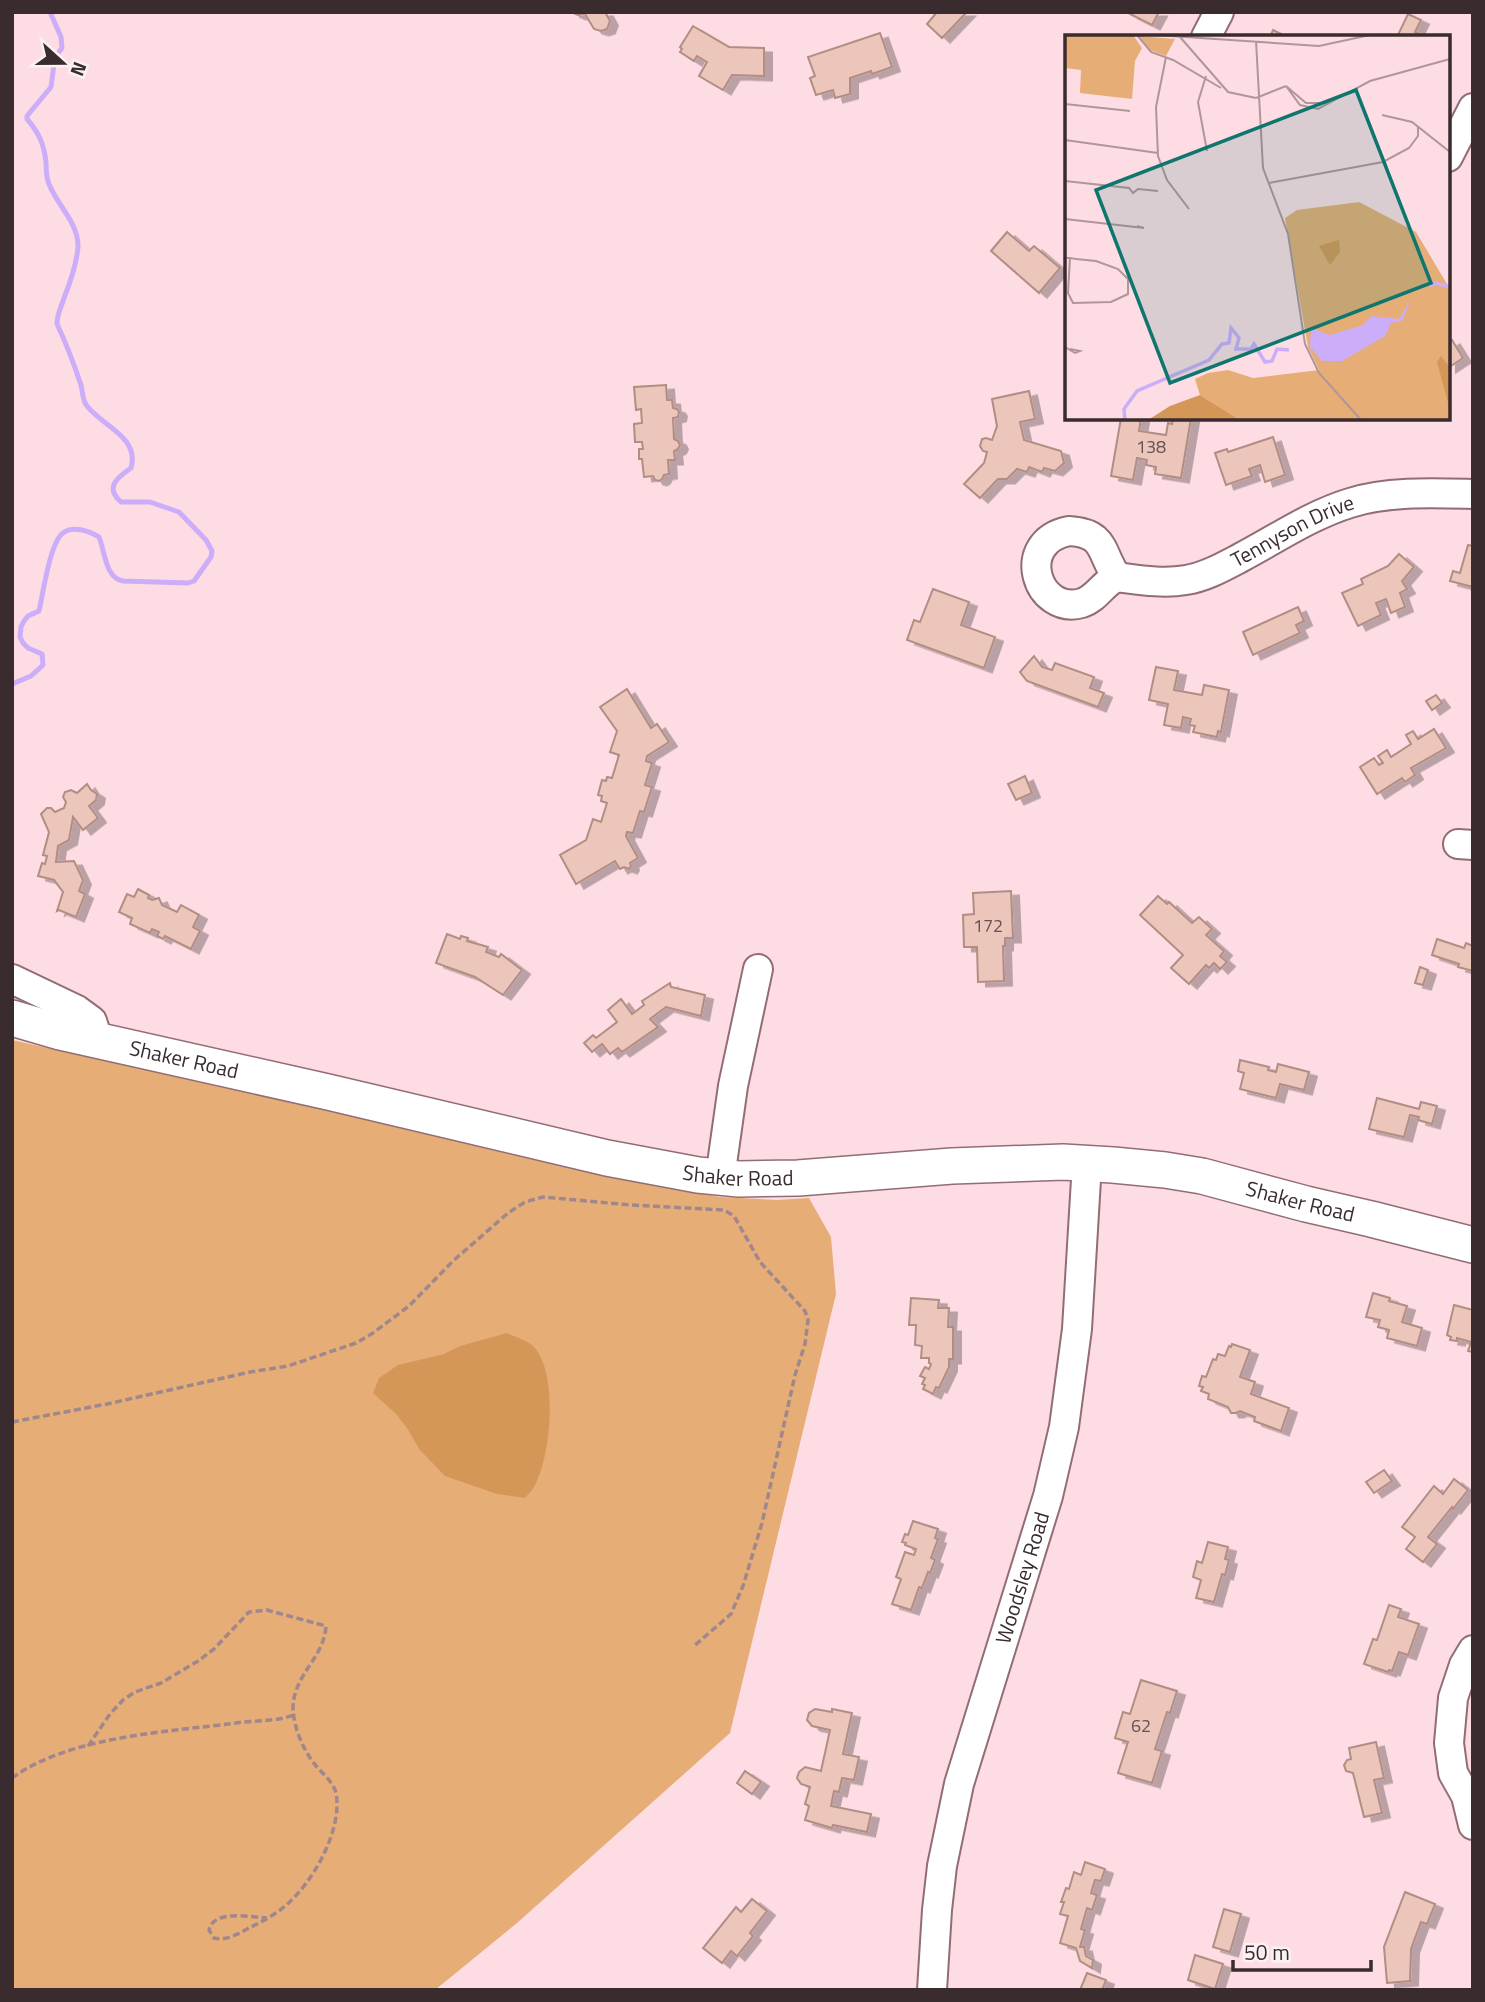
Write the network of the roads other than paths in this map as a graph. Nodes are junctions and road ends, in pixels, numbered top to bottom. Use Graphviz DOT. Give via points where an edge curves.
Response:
graph roads {
  1 [pos="1219,12"];
  2 [pos="1207,35"];
  3 [pos="1473,108"];
  4 [pos="1450,153"];
  5 [pos="1473,494"];
  6 [pos="1117,577"];
  7 [pos="758,969"];
  8 [pos="12,979"];
  9 [pos="12,1018"];
  10 [pos="98,1040"];
  11 [pos="1087,1163"];
  12 [pos="720,1178"];
  13 [pos="1473,1245"];
  14 [pos="1473,1650"];
  15 [pos="1469,1785"];
  16 [pos="1473,1825"];
  17 [pos="932,1990"];
  1 -- 2 [label="street"];
  3 -- 4 [label="street"];
  5 -- 6 [label="street, Tennyson Drive" via="1410,494 1352,502 1204,576 1166,582"];
  7 -- 12 [label="street" via="733,1086"];
  8 -- 10 [label="street" via="77,1010 92,1021"];
  9 -- 10 [label="main road, Shaker Road"];
  10 -- 12 [label="main road, Shaker Road" via="607,1158"];
  11 -- 12 [label="main road, Shaker Road"];
  11 -- 13 [label="main road, Shaker Road" via="1202,1176"];
  11 -- 17 [label="street, Woodsley Road" via="1077,1329 1064,1427 1048,1496 959,1784 942,1866"];
  14 -- 15 [label="street" via="1453,1698 1449,1744 1453,1773"];
  15 -- 16 [label="street"];
}
